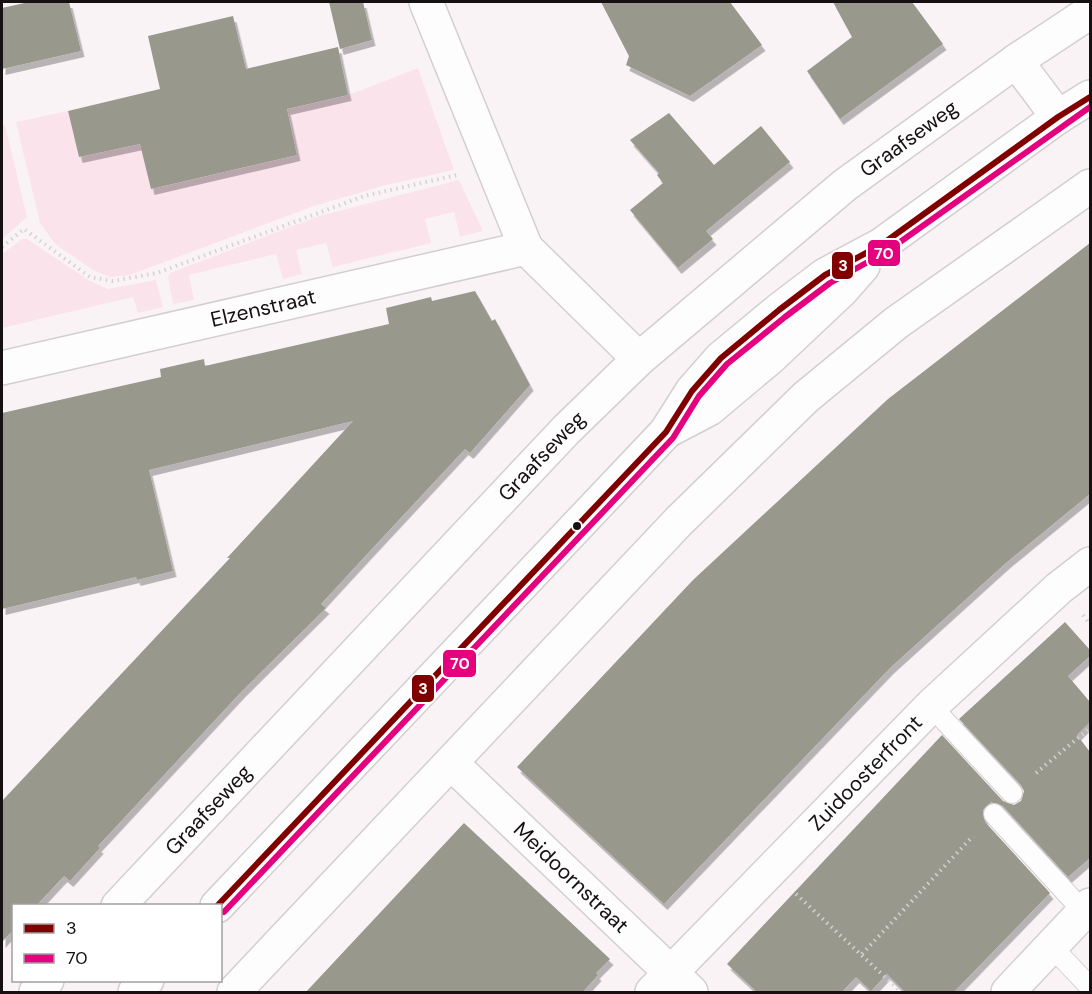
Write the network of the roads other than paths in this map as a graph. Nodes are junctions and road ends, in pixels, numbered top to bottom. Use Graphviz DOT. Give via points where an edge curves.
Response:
graph roads {
  1 [pos="426,2"];
  2 [pos="1090,12"];
  3 [pos="1016,61"];
  4 [pos="1090,97"];
  5 [pos="1058,117"];
  6 [pos="1090,186"];
  7 [pos="526,248"];
  8 [pos="639,359"];
  9 [pos="2,368"];
  10 [pos="1090,564"];
  11 [pos="931,706"];
  12 [pos="451,763"];
  13 [pos="1012,793"];
  14 [pos="994,814"];
  15 [pos="120,904"];
  16 [pos="219,904"];
  17 [pos="1087,909"];
  18 [pos="1051,946"];
  19 [pos="146,982"];
  20 [pos="672,986"];
  21 [pos="1090,987"];
  22 [pos="135,993"];
  23 [pos="234,993"];
  24 [pos="1008,993"];
  1 -- 7 [label="street"];
  2 -- 3 [label="street, Graafseweg"];
  3 -- 5 [label="street"];
  3 -- 8 [label="street, Graafseweg" via="844,185"];
  4 -- 5 [label="street"];
  5 -- 16 [label="street" via="881,245 841,291 771,357 709,409 666,432 530,571"];
  6 -- 12 [label="street" via="896,323 806,397 679,521"];
  7 -- 8 [label="street"];
  7 -- 9 [label="street, Elzenstraat"];
  8 -- 15 [label="street, Graafseweg" via="566,430"];
  10 -- 11 [label="street, Zuidoosterfront"];
  11 -- 13 [label="lane"];
  11 -- 20 [label="street, Zuidoosterfront" via="770,871"];
  12 -- 20 [label="street, Meidoornstraat"];
  12 -- 23 [label="street"];
  14 -- 17 [label="lane"];
  17 -- 18 [label="street"];
  18 -- 21 [label="lane"];
  18 -- 24 [label="street"];
  19 -- 22 [label="street"];
}
